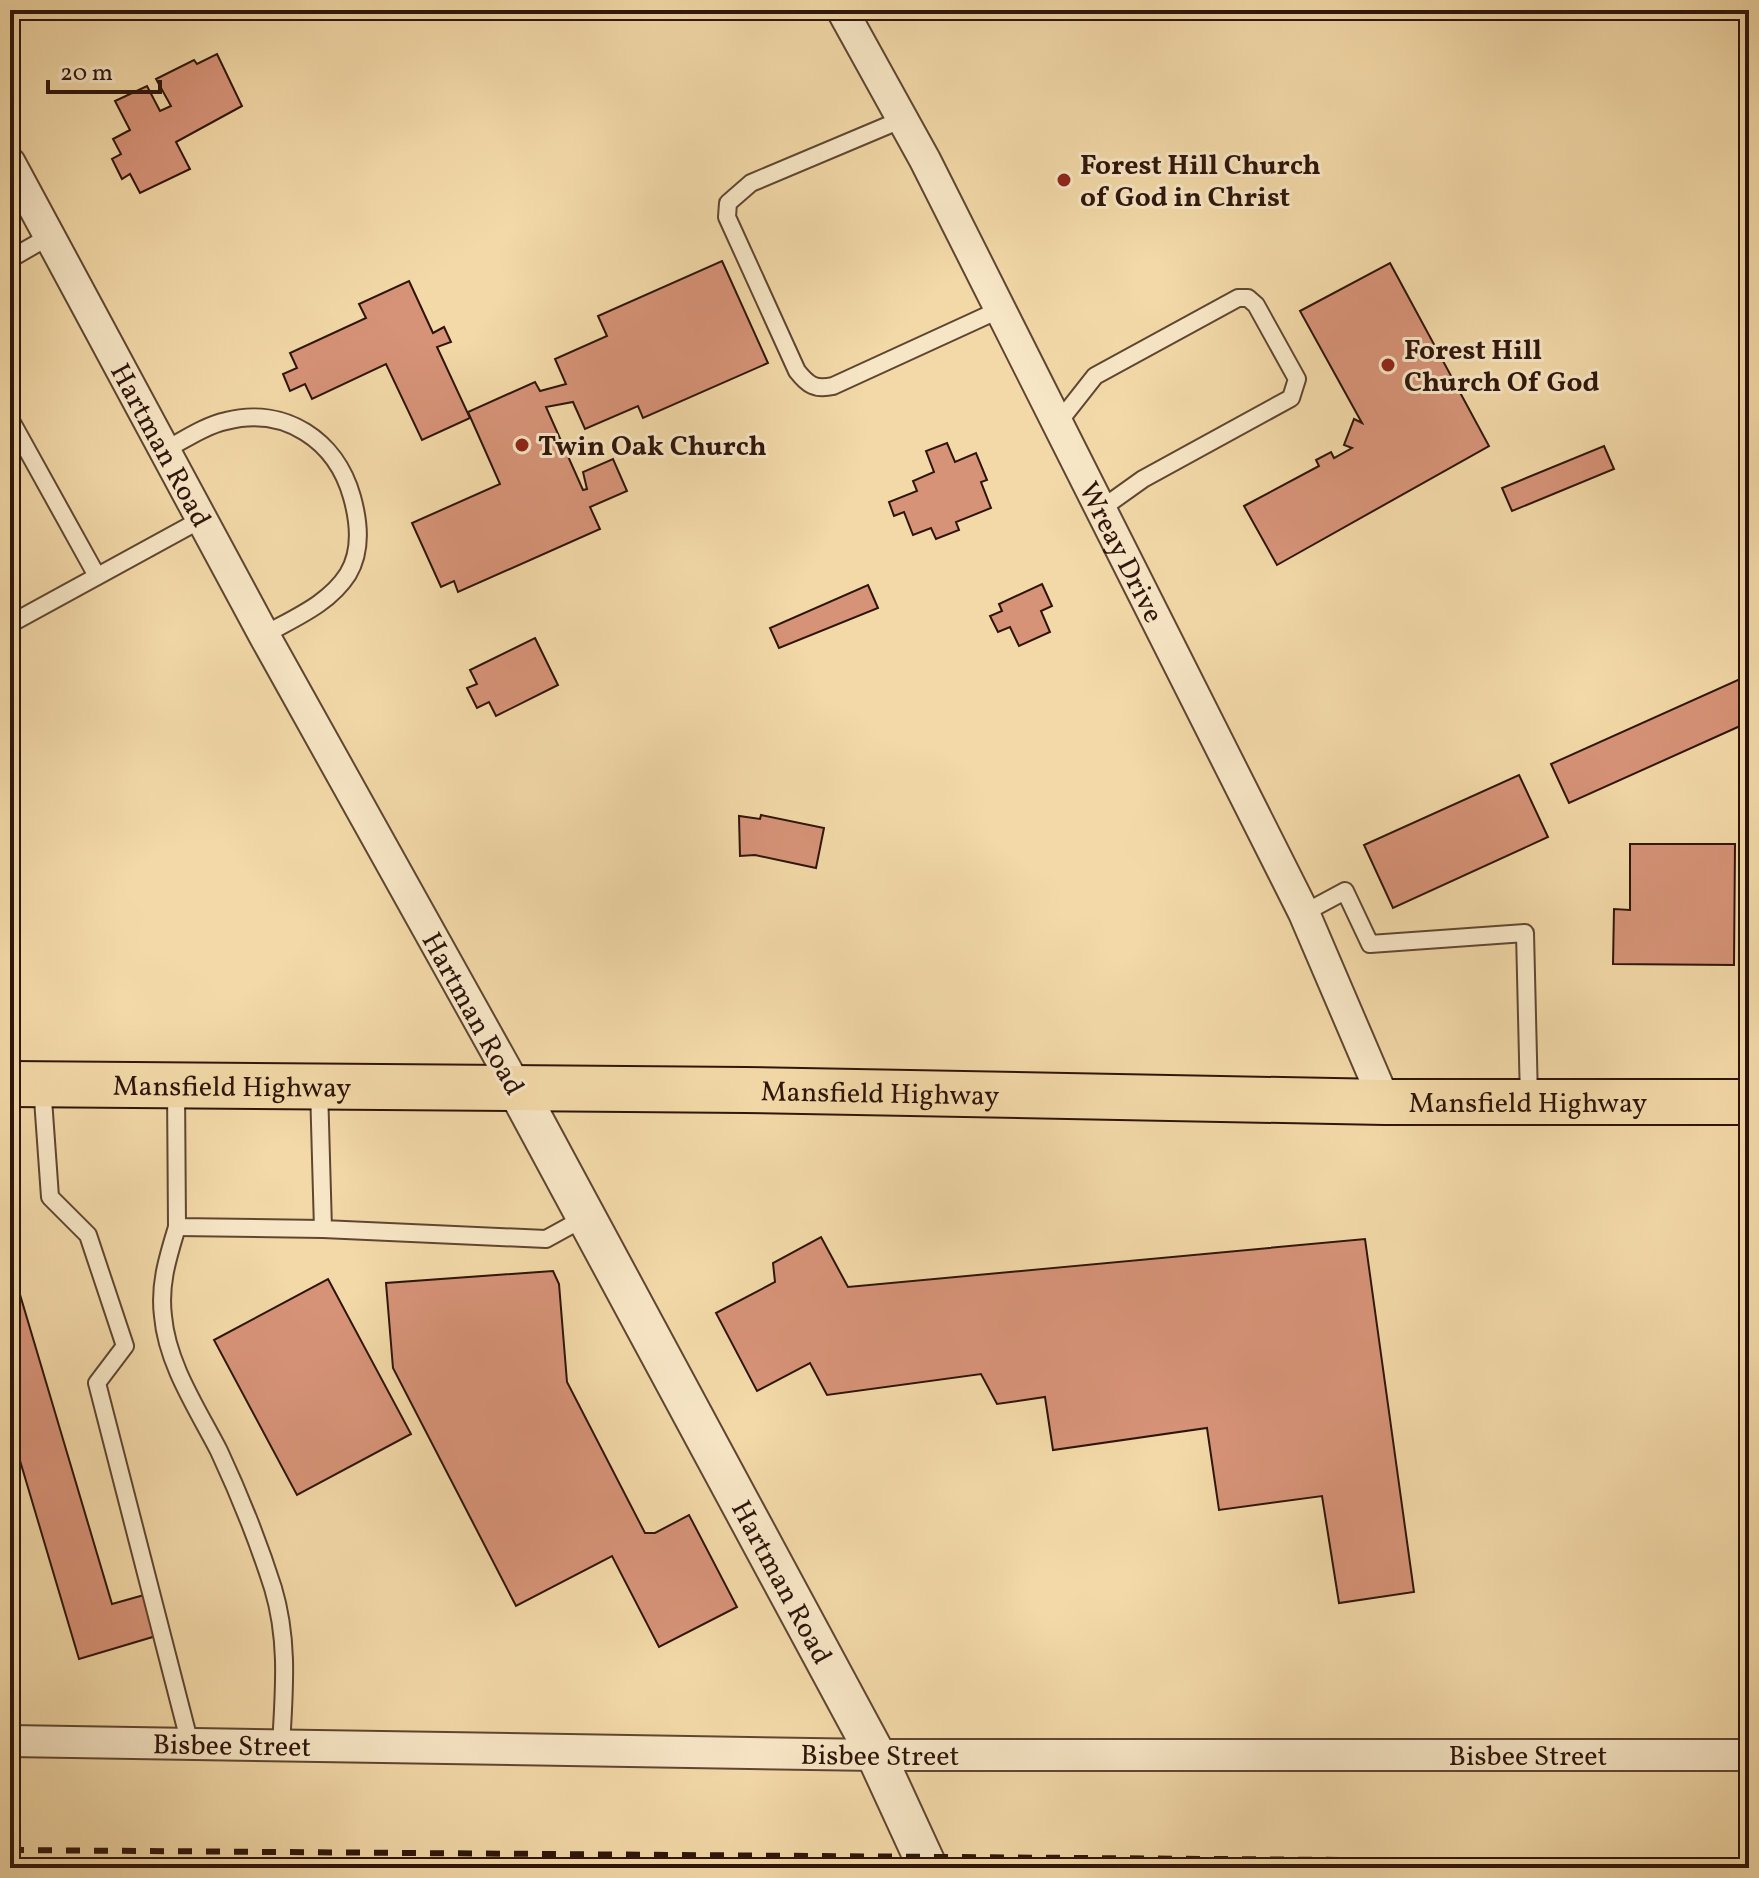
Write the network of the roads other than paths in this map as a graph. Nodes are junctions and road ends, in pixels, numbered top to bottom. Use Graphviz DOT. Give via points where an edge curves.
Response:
graph roads {
  1 [pos="842,10"];
  2 [pos="903,119"];
  3 [pos="10,163"];
  4 [pos="50,236"];
  5 [pos="10,259"];
  6 [pos="1001,309"];
  7 [pos="10,419"];
  8 [pos="1058,423"];
  9 [pos="165,450"];
  10 [pos="1101,509"];
  11 [pos="202,519"];
  12 [pos="97,576"];
  13 [pos="10,624"];
  14 [pos="264,635"];
  15 [pos="1304,913"];
  16 [pos="26,1084"];
  17 [pos="176,1085"];
  18 [pos="319,1086"];
  19 [pos="516,1087"];
  20 [pos="1529,1100"];
  21 [pos="1385,1102"];
  22 [pos="1749,1102"];
  23 [pos="586,1217"];
  24 [pos="177,1227"];
  25 [pos="323,1229"];
  26 [pos="10,1741"];
  27 [pos="190,1744"];
  28 [pos="281,1746"];
  29 [pos="876,1755"];
  30 [pos="1749,1755"];
  31 [pos="928,1868"];
  1 -- 2 [label="street, Wreay Drive"];
  2 -- 6 [label="street, Wreay Drive"];
  2 -- 6 [label="lane" via="751,183 728,203 727,217 797,371 819,389 833,386"];
  3 -- 4 [label="street, Hartman Road"];
  4 -- 5 [label="lane"];
  4 -- 9 [label="street, Hartman Road"];
  6 -- 8 [label="street, Wreay Drive"];
  7 -- 12 [label="lane"];
  8 -- 10 [label="street, Wreay Drive"];
  8 -- 10 [label="lane" via="1095,376 1238,298 1256,305 1297,379 1291,398 1143,479"];
  9 -- 11 [label="street, Hartman Road"];
  9 -- 14 [label="lane" via="212,425 263,418 313,435 340,466 355,506 355,560 327,598"];
  10 -- 15 [label="street, Wreay Drive"];
  11 -- 12 [label="lane"];
  11 -- 14 [label="street, Hartman Road"];
  12 -- 13 [label="lane"];
  14 -- 19 [label="street, Hartman Road"];
  15 -- 20 [label="lane" via="1345,891 1370,944 1525,933"];
  15 -- 21 [label="street, Wreay Drive"];
  16 -- 17 [label="main road, Mansfield Highway"];
  16 -- 27 [label="lane" via="50,1197 88,1235 125,1346 97,1383"];
  17 -- 18 [label="main road, Mansfield Highway"];
  17 -- 24 [label="lane"];
  18 -- 19 [label="main road, Mansfield Highway"];
  18 -- 25 [label="lane"];
  19 -- 21 [label="main road, Mansfield Highway"];
  19 -- 23 [label="street, Hartman Road"];
  20 -- 21 [label="main road, Mansfield Highway"];
  20 -- 22 [label="main road, Mansfield Highway"];
  23 -- 25 [label="lane" via="546,1239"];
  23 -- 29 [label="street, Hartman Road"];
  24 -- 25 [label="lane"];
  24 -- 28 [label="lane" via="161,1282 163,1318 169,1346 247,1513 274,1591 286,1655"];
  26 -- 27 [label="street, Bisbee Street"];
  27 -- 28 [label="street, Bisbee Street"];
  28 -- 29 [label="street, Bisbee Street"];
  29 -- 30 [label="street, Bisbee Street"];
  29 -- 31 [label="street, Hartman Road"];
}
